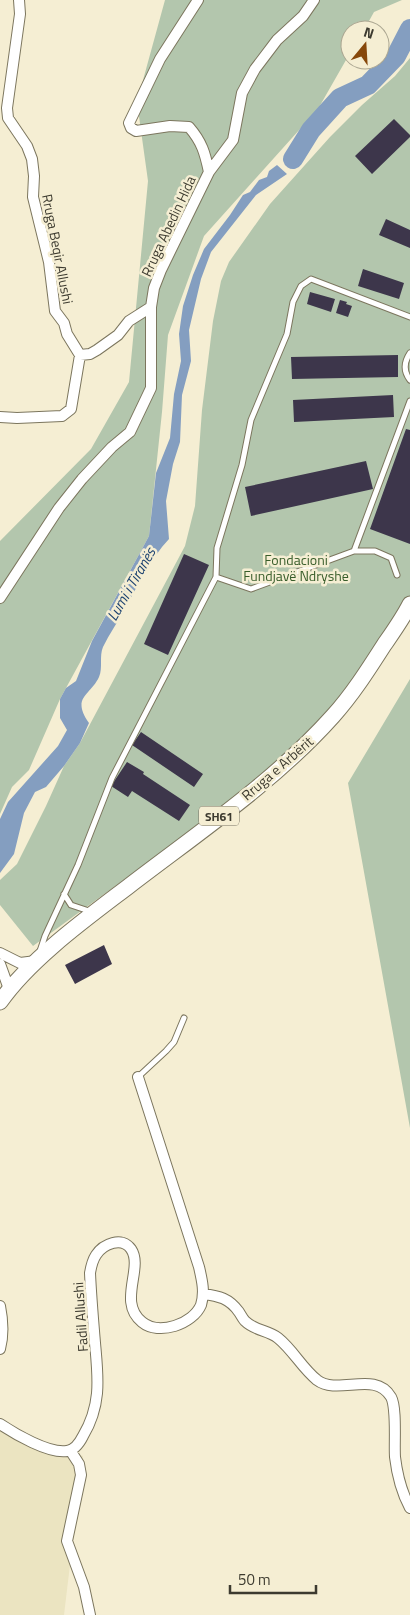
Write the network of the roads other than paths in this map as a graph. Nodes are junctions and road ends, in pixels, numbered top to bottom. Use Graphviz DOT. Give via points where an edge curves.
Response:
graph roads {
  1 [pos="19,0"];
  2 [pos="198,0"];
  3 [pos="314,0"];
  4 [pos="209,172"];
  5 [pos="151,308"];
  6 [pos="410,317"];
  7 [pos="410,353"];
  8 [pos="80,355"];
  9 [pos="410,380"];
  10 [pos="410,401"];
  11 [pos="0,417"];
  12 [pos="354,551"];
  13 [pos="397,575"];
  14 [pos="216,577"];
  15 [pos="0,598"];
  16 [pos="410,604"];
  17 [pos="64,894"];
  18 [pos="95,912"];
  19 [pos="0,953"];
  20 [pos="37,961"];
  21 [pos="0,964"];
  22 [pos="9,989"];
  23 [pos="0,1002"];
  24 [pos="184,1018"];
  25 [pos="138,1077"];
  26 [pos="203,1294"];
  27 [pos="0,1306"];
  28 [pos="0,1349"];
  29 [pos="0,1424"];
  30 [pos="70,1450"];
  31 [pos="410,1508"];
  32 [pos="90,1615"];
  1 -- 8 [label="street, Rruga Beqir Allushi" via="20,14 8,90 8,118 32,159 33,197 49,262 55,312"];
  2 -- 4 [label="street" via="160,60 129,124 136,131 189,127 205,151"];
  3 -- 4 [label="street, Rruga Abedin Hida" via="255,68 242,93 233,140"];
  4 -- 5 [label="street, Rruga Abedin Hida" via="161,270"];
  5 -- 8 [label="street" via="129,321 118,335 97,350"];
  5 -- 15 [label="street, Rruga Abedin Hida" via="151,388 130,432 82,479 59,508"];
  6 -- 14 [label="lane" via="311,278 301,286 287,334 251,420 242,465 217,548"];
  7 -- 9 [label="lane" via="404,365"];
  8 -- 11 [label="street" via="71,409 62,416"];
  10 -- 12 [label="lane"];
  12 -- 13 [label="lane" via="375,551 391,558"];
  12 -- 14 [label="lane" via="251,588"];
  14 -- 17 [label="lane" via="112,778"];
  16 -- 18 [label="main road, Rruga e Arbërit / SH61" via="355,688 334,716 308,742 262,783"];
  17 -- 18 [label="lane" via="71,905"];
  17 -- 20 [label="lane"];
  18 -- 20 [label="main road, Rruga e Arbërit / SH61"];
  19 -- 20 [label="street" via="20,963"];
  20 -- 22 [label="main road, Rruga e Arbërit / SH61"];
  21 -- 22 [label="street"];
  22 -- 23 [label="main road, Rruga e Arbërit / SH61"];
  24 -- 25 [label="lane" via="174,1042"];
  25 -- 26 [label="street" via="191,1240"];
  26 -- 30 [label="street, Fadil Allushi" via="198,1311 190,1318 167,1328 150,1327 137,1317 130,1297 135,1262 130,1247 118,1242 100,1249 90,1273 98,1373 96,1402 85,1434"];
  26 -- 31 [label="street" via="218,1295 230,1301 245,1321 280,1339 307,1373 322,1384 337,1387 375,1385 391,1397 396,1458 402,1489"];
  27 -- 28 [label="street" via="3,1338"];
  29 -- 30 [label="street" via="49,1449"];
  30 -- 32 [label="street" via="79,1464 81,1475 67,1541 84,1587"];
}
